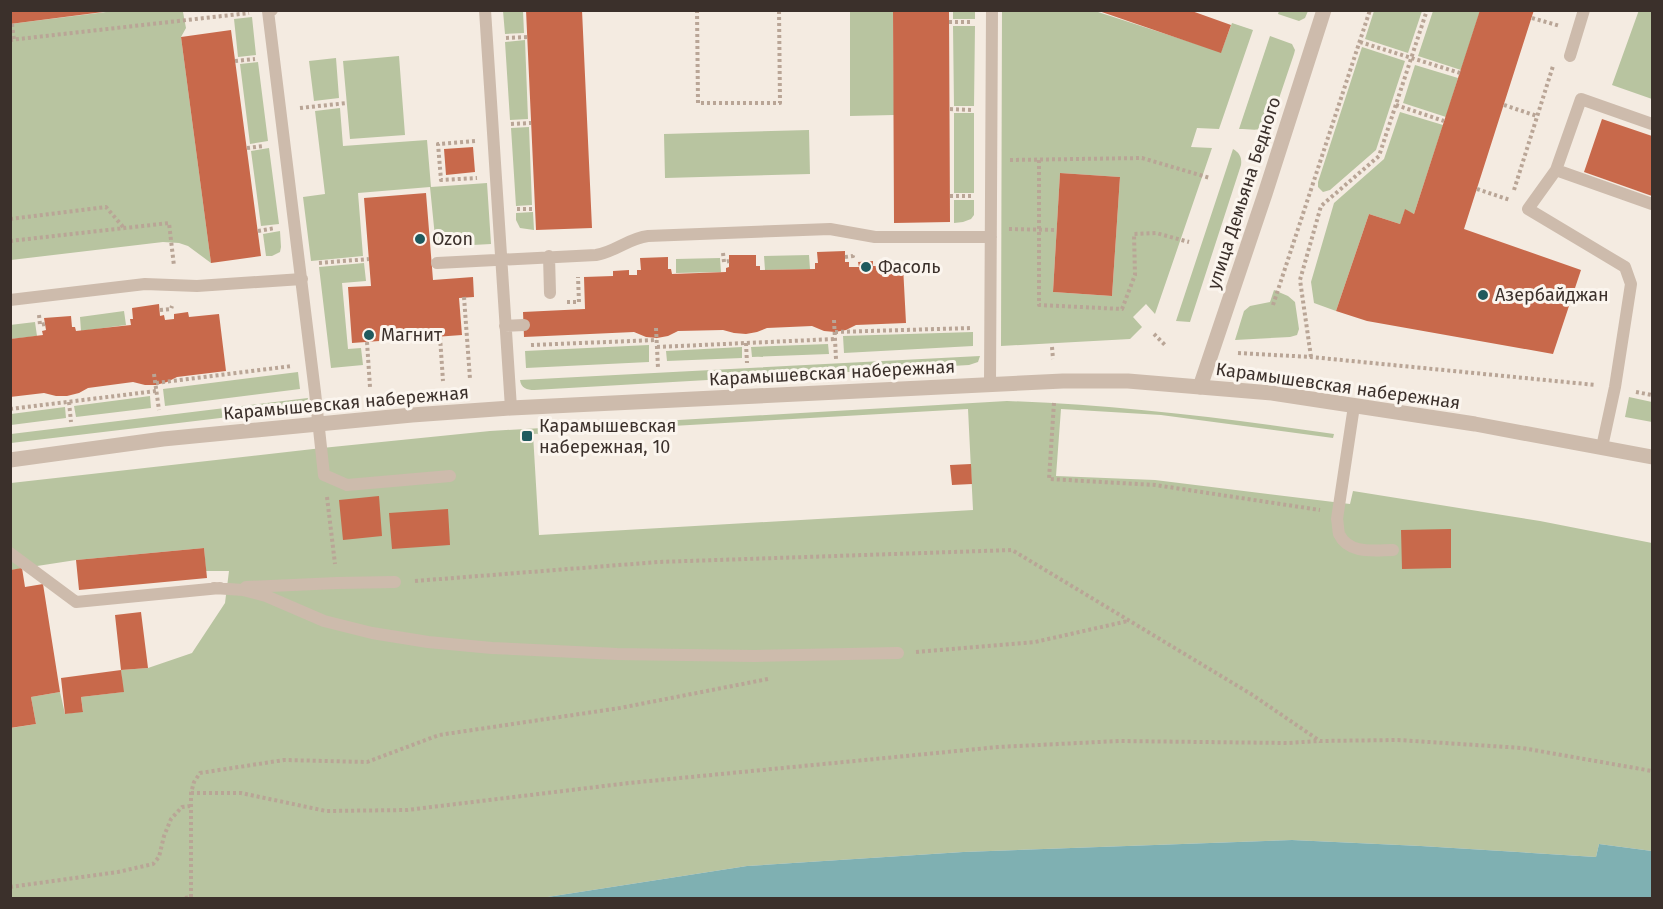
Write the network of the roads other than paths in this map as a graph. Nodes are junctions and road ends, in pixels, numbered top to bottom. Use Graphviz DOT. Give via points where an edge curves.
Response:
graph roads {
  1 [pos="272,10"];
  2 [pos="485,10"];
  3 [pos="992,10"];
  4 [pos="1324,10"];
  5 [pos="1584,10"];
  6 [pos="268,11"];
  7 [pos="1570,57"];
  8 [pos="1653,124"];
  9 [pos="1556,170"];
  10 [pos="1653,204"];
  11 [pos="991,237"];
  12 [pos="549,256"];
  13 [pos="501,260"];
  14 [pos="437,263"];
  15 [pos="302,279"];
  16 [pos="550,293"];
  17 [pos="10,300"];
  18 [pos="524,325"];
  19 [pos="506,326"];
  20 [pos="990,384"];
  21 [pos="1200,387"];
  22 [pos="1354,406"];
  23 [pos="512,408"];
  24 [pos="319,423"];
  25 [pos="1602,447"];
  26 [pos="1653,457"];
  27 [pos="10,460"];
  28 [pos="450,476"];
  29 [pos="1393,550"];
  30 [pos="10,553"];
  31 [pos="395,582"];
  32 [pos="214,588"];
  33 [pos="898,653"];
  1 -- 6 [label="lane"];
  2 -- 13 [label="lane"];
  3 -- 11 [label="lane"];
  4 -- 21 [label="street, улица Демьяна Бедного"];
  5 -- 7 [label="lane"];
  6 -- 15 [label="lane"];
  8 -- 9 [label="lane" via="1581,99"];
  9 -- 10 [label="lane"];
  9 -- 25 [label="lane" via="1528,209 1624,267 1631,284"];
  11 -- 12 [label="lane" via="875,237 830,229 648,236 606,253"];
  11 -- 20 [label="lane"];
  12 -- 13 [label="lane"];
  12 -- 16 [label="lane"];
  13 -- 14 [label="lane"];
  13 -- 19 [label="lane"];
  15 -- 17 [label="lane" via="197,286 145,284"];
  15 -- 24 [label="lane"];
  18 -- 19 [label="lane"];
  19 -- 23 [label="lane"];
  20 -- 21 [label="street, Карамышевская набережная" via="1128,381"];
  20 -- 23 [label="street, Карамышевская набережная"];
  21 -- 22 [label="street, Карамышевская набережная"];
  22 -- 25 [label="street, Карамышевская набережная"];
  22 -- 29 [label="lane" via="1338,513 1339,533 1348,544 1362,551"];
  23 -- 24 [label="street, Карамышевская набережная"];
  24 -- 27 [label="street, Карамышевская набережная"];
  24 -- 28 [label="lane" via="324,475 347,485"];
  25 -- 26 [label="street, Карамышевская набережная"];
  30 -- 32 [label="lane" via="76,602"];
  31 -- 32 [label="lane"];
  32 -- 33 [label="lane" via="243,590 324,621 428,642 617,654"];
}
